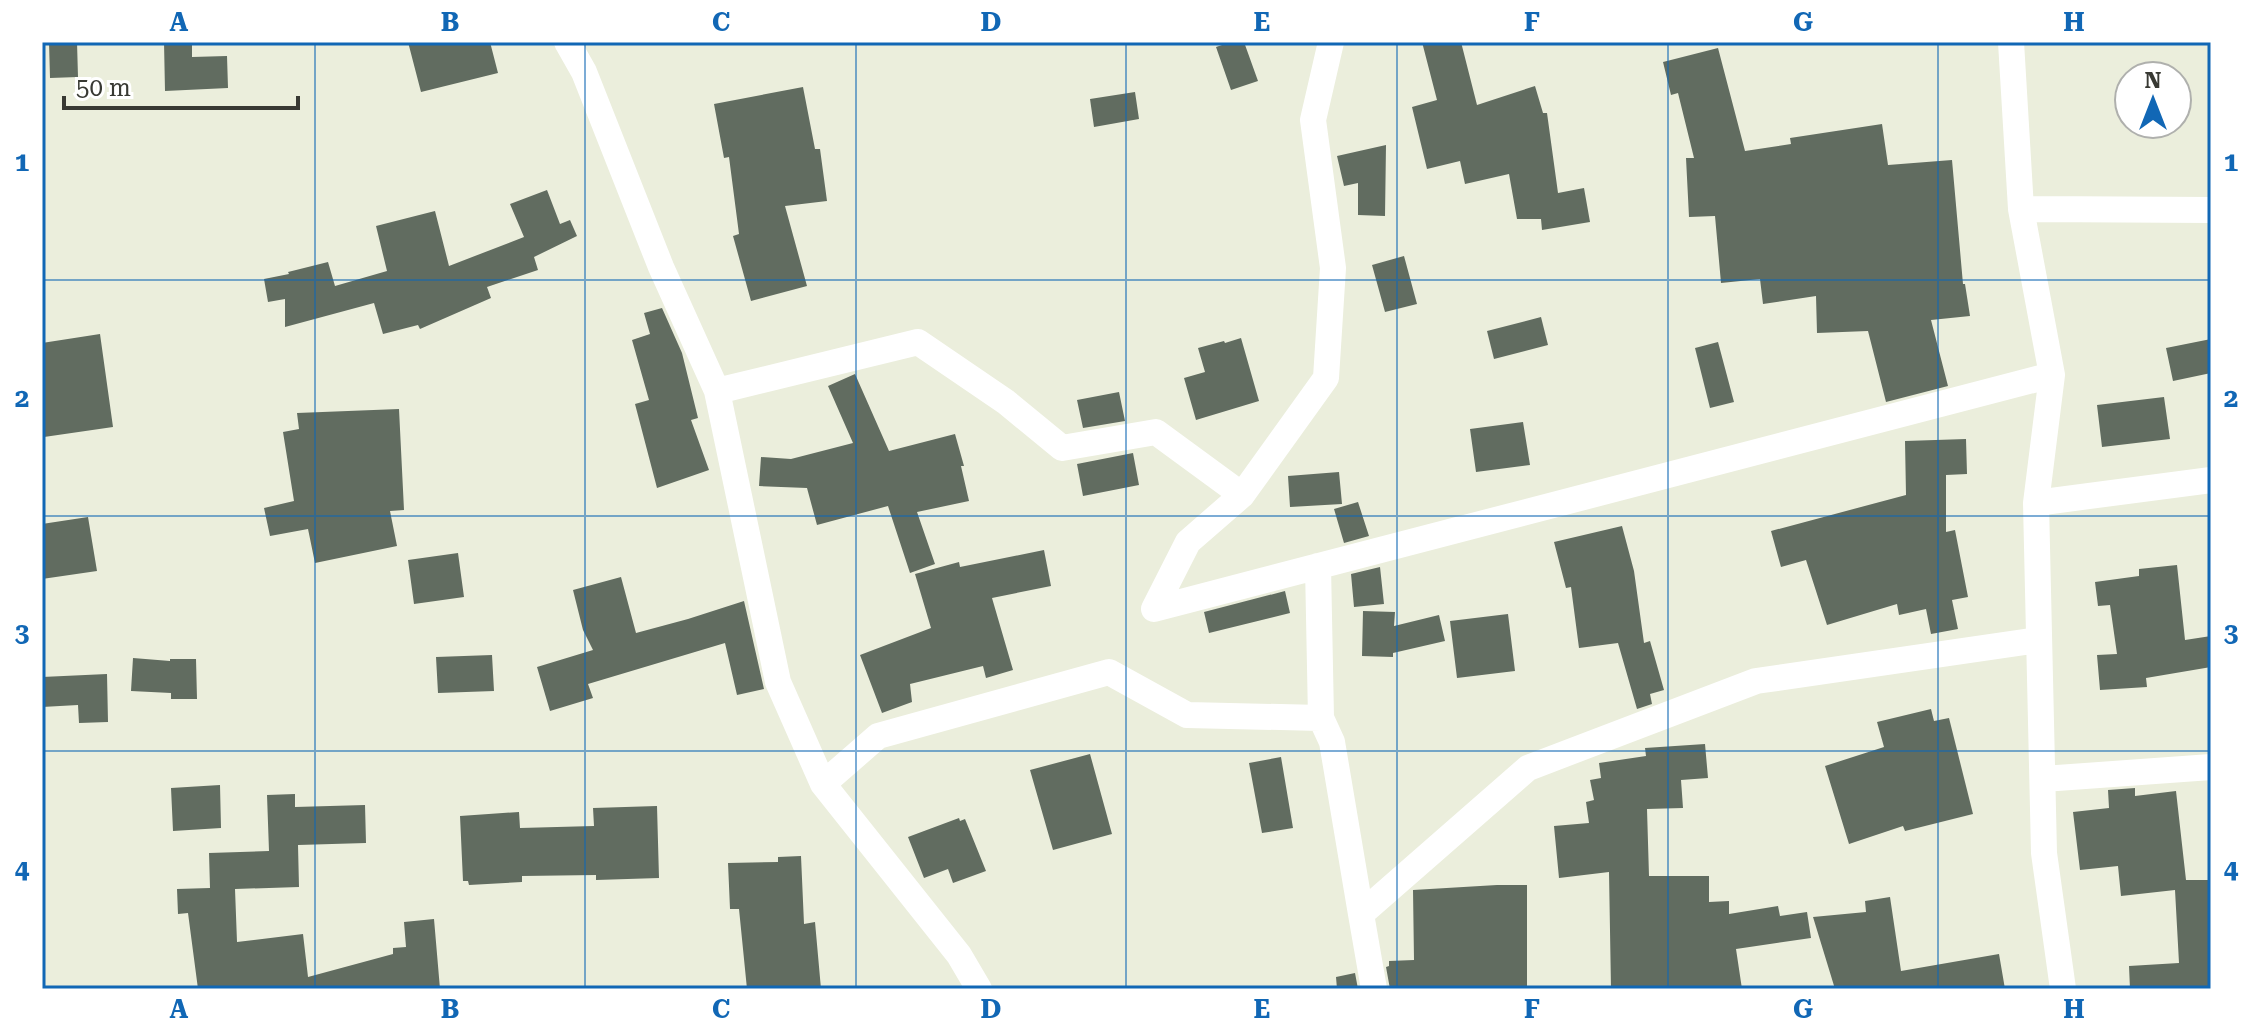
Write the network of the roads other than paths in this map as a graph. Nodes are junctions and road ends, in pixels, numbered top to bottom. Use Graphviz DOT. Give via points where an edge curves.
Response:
graph roads {
  1 [pos="567,42"];
  2 [pos="1331,42"];
  3 [pos="2011,42"];
  4 [pos="2021,209"];
  5 [pos="2211,210"];
  6 [pos="2052,375"];
  7 [pos="717,391"];
  8 [pos="2211,480"];
  9 [pos="1242,495"];
  10 [pos="2036,503"];
  11 [pos="1318,566"];
  12 [pos="2039,640"];
  13 [pos="1321,718"];
  14 [pos="2211,767"];
  15 [pos="2043,779"];
  16 [pos="823,784"];
  17 [pos="1361,914"];
  18 [pos="979,989"];
  19 [pos="1374,989"];
  20 [pos="2063,989"];
  1 -- 7 [label="street"];
  2 -- 9 [label="street" via="1313,120 1333,268 1326,378"];
  3 -- 4 [label="street"];
  4 -- 5 [label="street"];
  4 -- 6 [label="street"];
  6 -- 10 [label="street"];
  6 -- 11 [label="street"];
  7 -- 9 [label="street" via="918,342 1062,448 1156,432"];
  7 -- 16 [label="street" via="778,682"];
  8 -- 10 [label="street"];
  9 -- 11 [label="street" via="1188,542 1154,609"];
  10 -- 12 [label="street"];
  11 -- 13 [label="street"];
  12 -- 15 [label="street"];
  12 -- 17 [label="street" via="1756,681 1528,768"];
  13 -- 16 [label="street" via="1187,715 1109,672 878,736"];
  13 -- 17 [label="street" via="1332,742"];
  14 -- 15 [label="street"];
  15 -- 20 [label="street" via="2044,853"];
  16 -- 18 [label="street" via="959,955"];
  17 -- 19 [label="street"];
}
